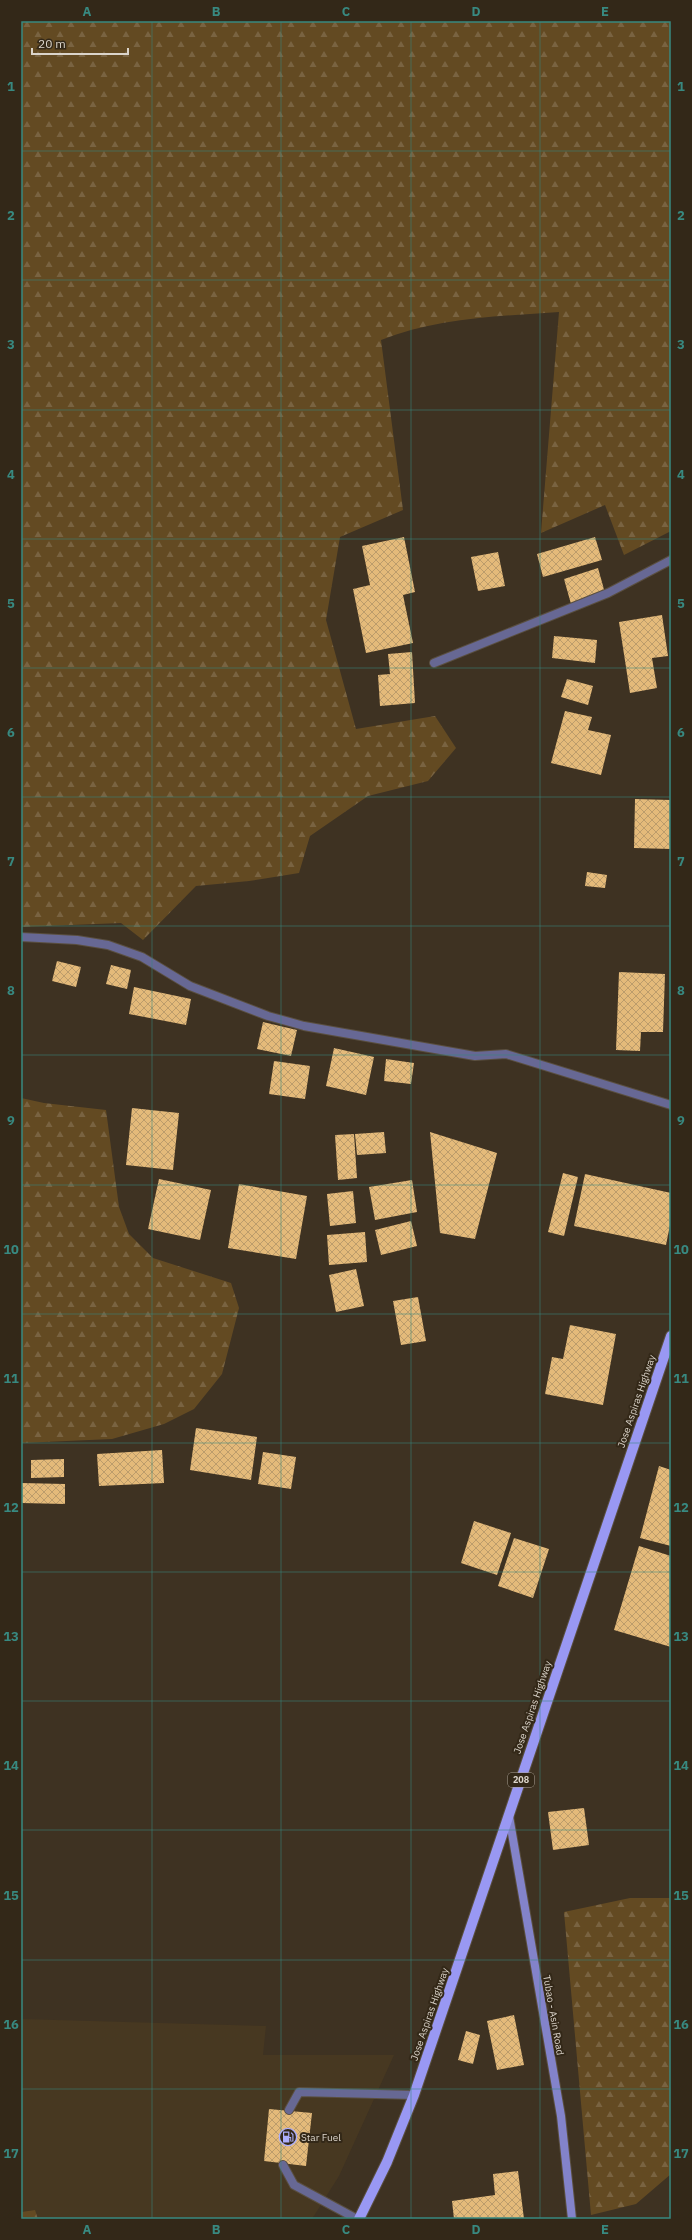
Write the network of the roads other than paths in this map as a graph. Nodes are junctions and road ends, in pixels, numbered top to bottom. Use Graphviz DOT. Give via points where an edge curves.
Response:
graph roads {
  1 [pos="671,560"];
  2 [pos="434,663"];
  3 [pos="21,937"];
  4 [pos="671,1105"];
  5 [pos="671,1336"];
  6 [pos="509,1815"];
  7 [pos="414,2095"];
  8 [pos="289,2110"];
  9 [pos="283,2165"];
  10 [pos="358,2219"];
  11 [pos="572,2219"];
  1 -- 2 [label="street" via="608,593"];
  3 -- 4 [label="street" via="77,940 108,945 142,957 190,986 268,1016 304,1026 475,1056 506,1054"];
  5 -- 6 [label="main road, Jose Aspiras Highway / 208"];
  6 -- 7 [label="main road, Jose Aspiras Highway / 208"];
  6 -- 11 [label="main road, Tubao - Asin Road" via="561,2116"];
  7 -- 8 [label="street" via="299,2092"];
  7 -- 10 [label="main road, Jose Aspiras Highway / 208" via="387,2162"];
  9 -- 10 [label="street" via="294,2185"];
}
